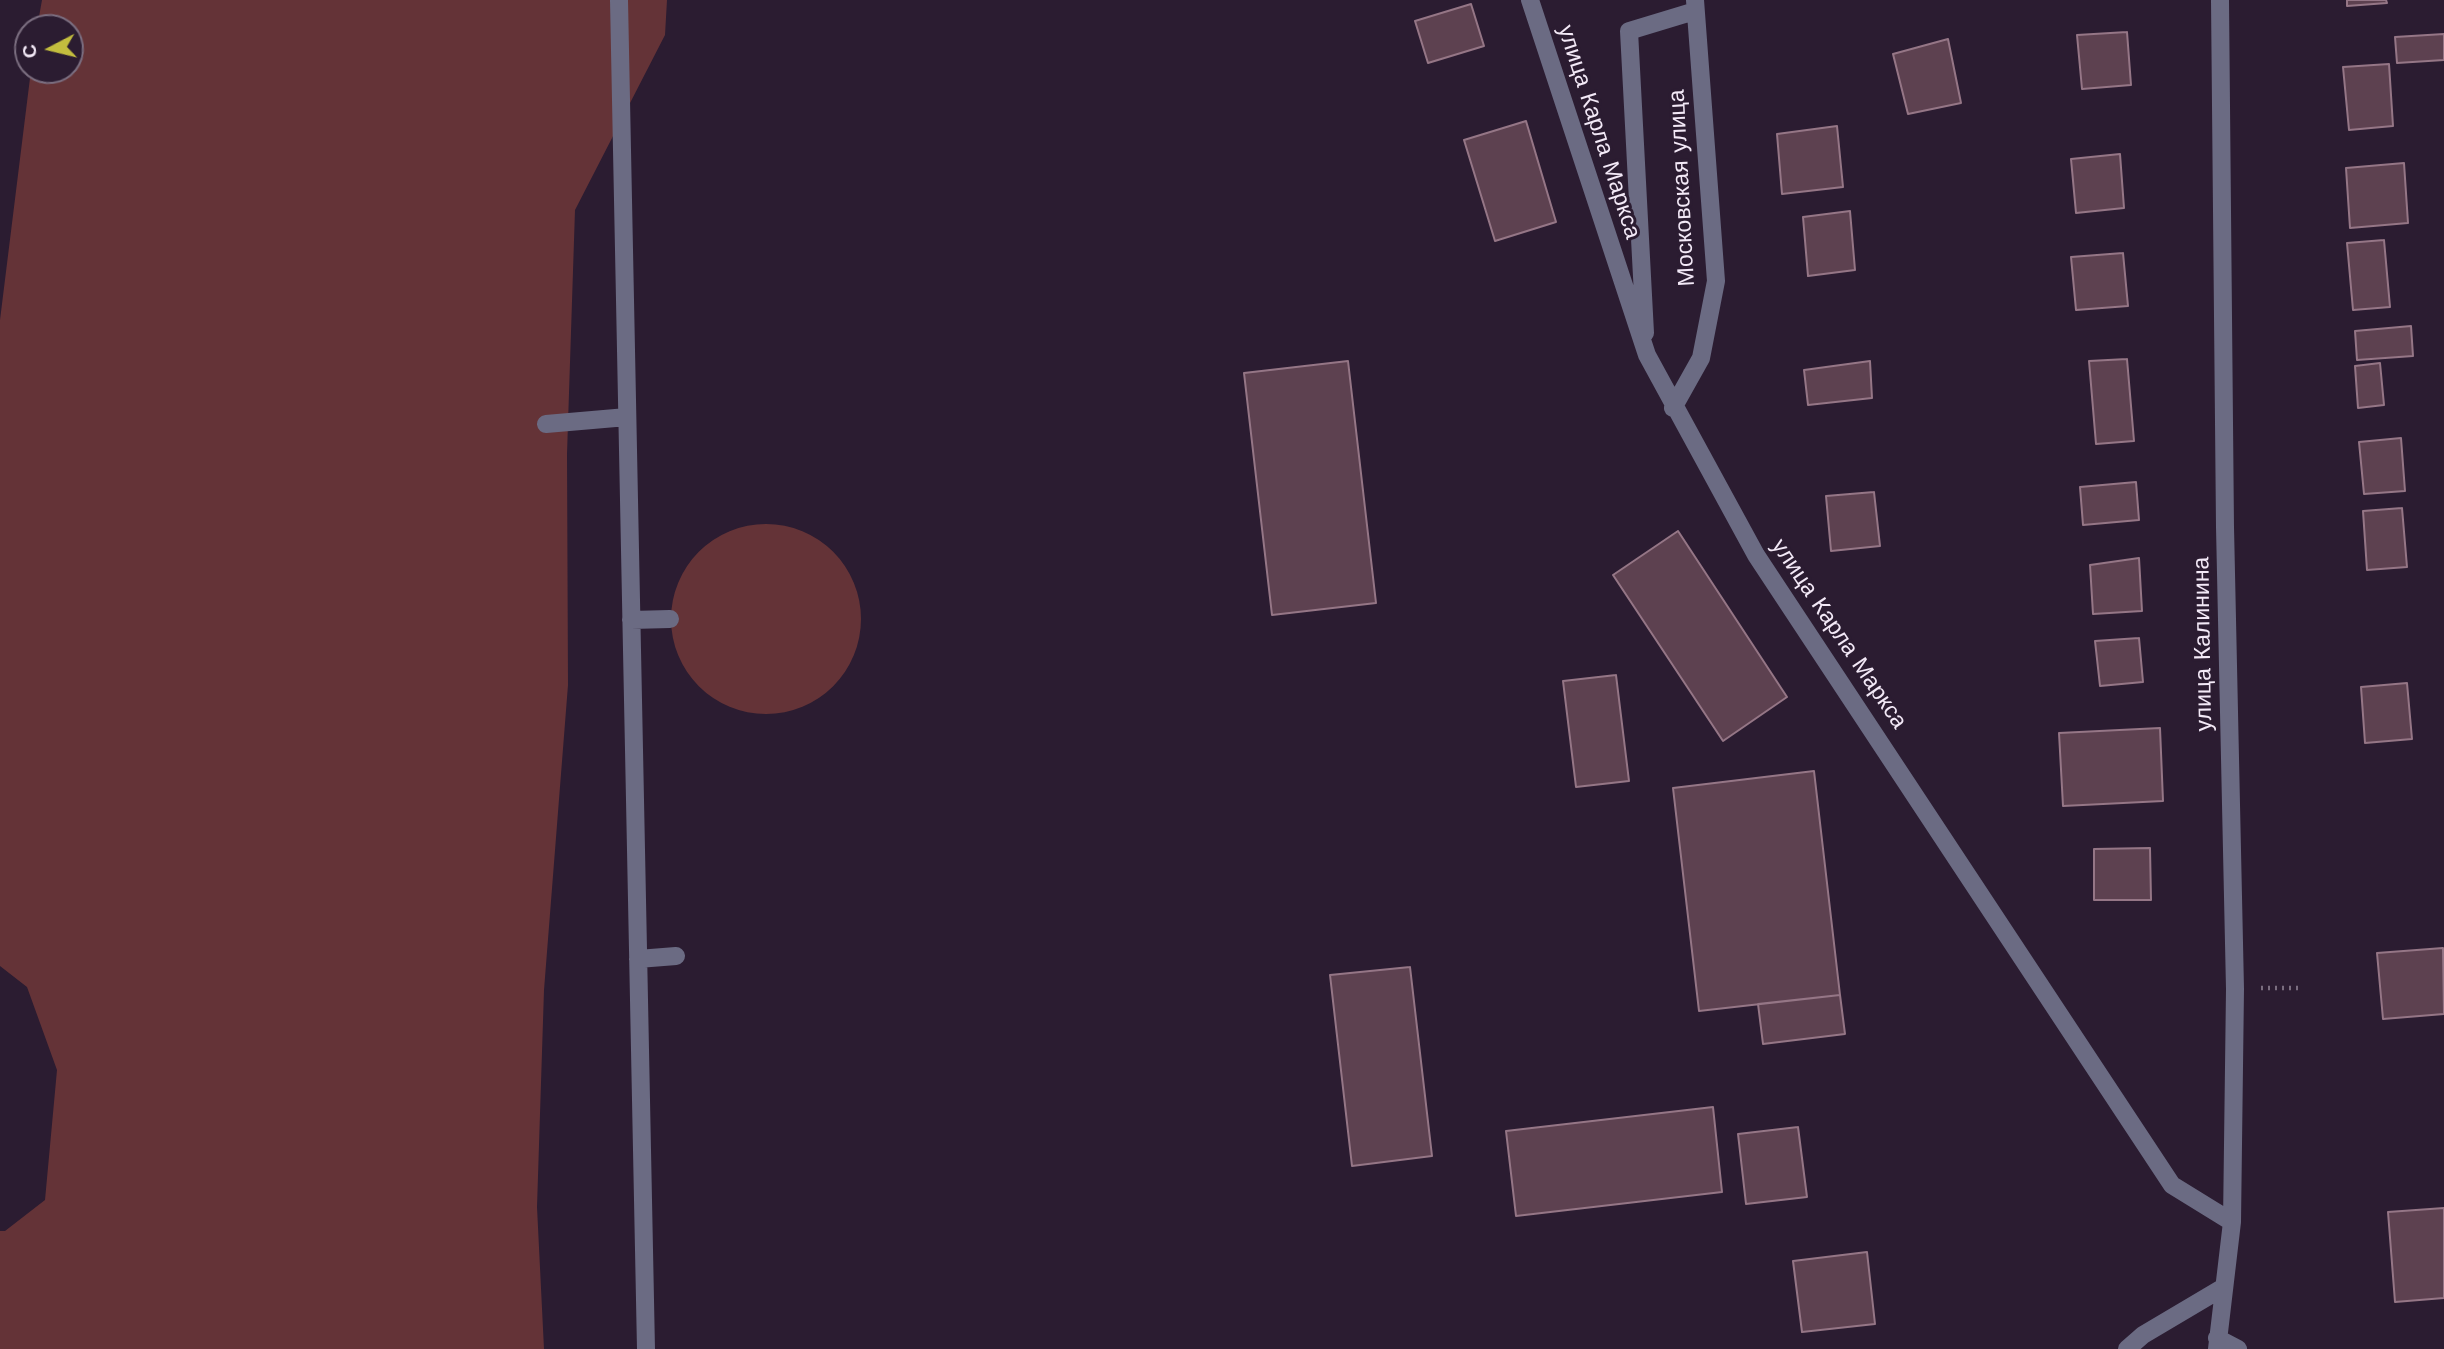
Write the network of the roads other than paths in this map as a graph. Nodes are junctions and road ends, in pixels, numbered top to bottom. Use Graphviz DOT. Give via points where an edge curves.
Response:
graph roads {
  1 [pos="619,0"];
  2 [pos="1530,0"];
  3 [pos="2220,0"];
  4 [pos="1695,6"];
  5 [pos="1647,355"];
  6 [pos="1673,408"];
  7 [pos="627,417"];
  8 [pos="546,424"];
  9 [pos="631,620"];
  10 [pos="670,620"];
  11 [pos="676,956"];
  12 [pos="638,959"];
  13 [pos="2232,1222"];
  14 [pos="2224,1287"];
  15 [pos="2217,1343"];
  16 [pos="646,1349"];
  17 [pos="2127,1349"];
  18 [pos="2238,1349"];
  1 -- 7 [label="street"];
  2 -- 5 [label="street, улица Карла Маркса"];
  3 -- 13 [label="street, улица Калинина" via="2235,989"];
  4 -- 5 [label="street" via="1629,31"];
  4 -- 6 [label="street, Московская улица" via="1716,281 1701,358"];
  5 -- 6 [label="street, улица Карла Маркса"];
  6 -- 13 [label="street, улица Карла Маркса" via="1756,555 2172,1185"];
  7 -- 8 [label="street"];
  7 -- 9 [label="street"];
  9 -- 10 [label="street"];
  9 -- 12 [label="street"];
  11 -- 12 [label="street"];
  12 -- 16 [label="street"];
  13 -- 14 [label="street, улица Калинина"];
  14 -- 15 [label="street, улица Калинина"];
  14 -- 17 [label="street"];
  15 -- 18 [label="street"];
}
